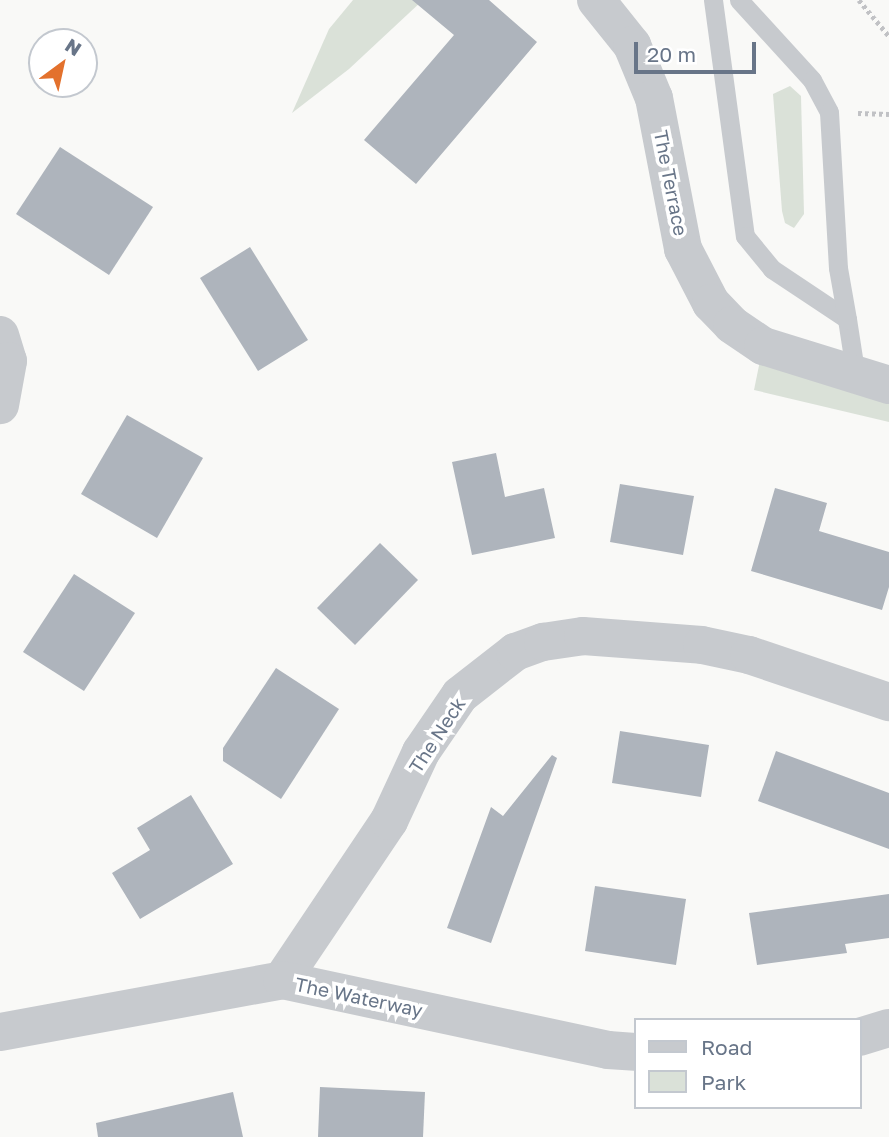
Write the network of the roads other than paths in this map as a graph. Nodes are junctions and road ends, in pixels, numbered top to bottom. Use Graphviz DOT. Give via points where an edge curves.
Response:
graph roads {
  1 [pos="596,0"];
  2 [pos="713,0"];
  3 [pos="738,0"];
  4 [pos="847,319"];
  5 [pos="0,335"];
  6 [pos="872,381"];
  7 [pos="0,405"];
  8 [pos="889,702"];
  9 [pos="282,981"];
  10 [pos="889,1028"];
  11 [pos="0,1032"];
  12 [pos="861,1036"];
  13 [pos="634,1052"];
  1 -- 6 [label="street, The Terrace" via="632,45 654,98 683,249 711,303 732,325 763,346"];
  2 -- 4 [label="lane" via="745,236 772,269"];
  3 -- 4 [label="lane" via="812,80 829,112 838,268"];
  4 -- 6 [label="lane"];
  5 -- 7 [label="street" via="8,361"];
  8 -- 9 [label="street, The Neck" via="749,655 702,645 583,636 515,652 460,695 421,752 389,821"];
  9 -- 11 [label="street, The Waterway"];
  9 -- 13 [label="street, The Waterway"];
  10 -- 12 [label="street"];
}
